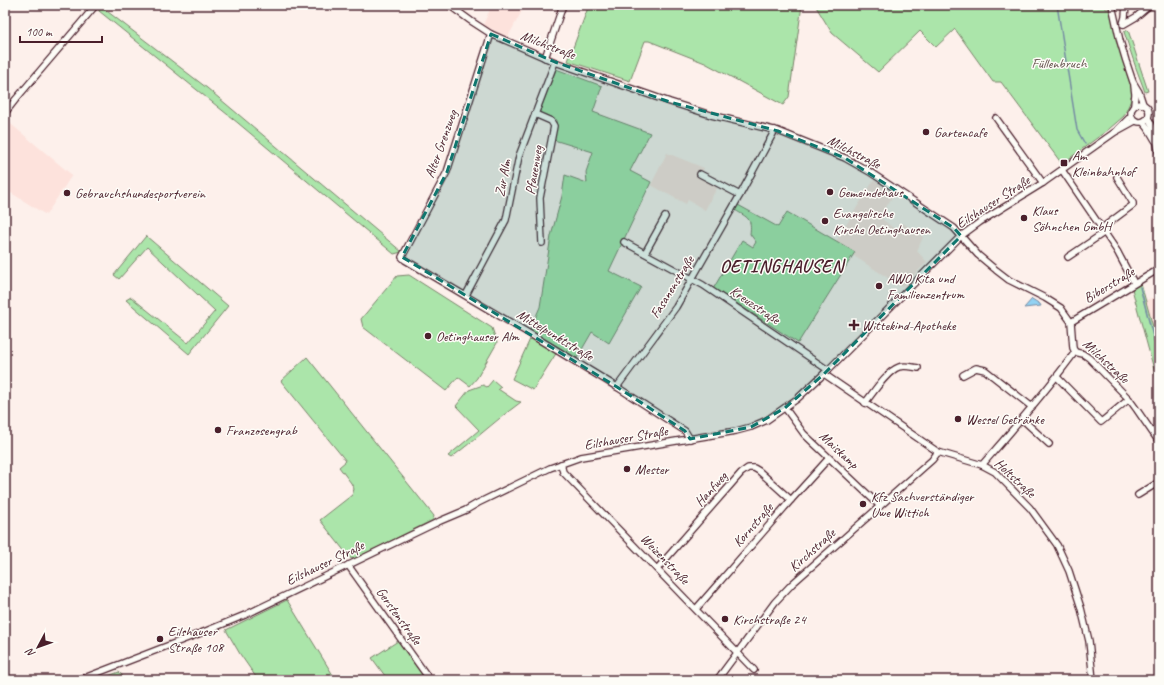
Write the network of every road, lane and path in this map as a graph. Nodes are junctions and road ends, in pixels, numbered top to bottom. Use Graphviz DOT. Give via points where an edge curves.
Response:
graph roads {
  1 [pos="96,5"];
  2 [pos="449,5"];
  3 [pos="564,5"];
  4 [pos="1112,5"];
  5 [pos="1126,5"];
  6 [pos="1150,5"];
  7 [pos="1124,24"];
  8 [pos="1117,28"];
  9 [pos="491,34"];
  10 [pos="544,58"];
  11 [pos="555,62"];
  12 [pos="1133,82"];
  13 [pos="1143,104"];
  14 [pos="1134,105"];
  15 [pos="5,113"];
  16 [pos="535,114"];
  17 [pos="996,118"];
  18 [pos="1133,118"];
  19 [pos="1145,120"];
  20 [pos="775,130"];
  21 [pos="1159,154"];
  22 [pos="1062,170"];
  23 [pos="700,174"];
  24 [pos="1117,177"];
  25 [pos="1043,183"];
  26 [pos="740,195"];
  27 [pos="666,217"];
  28 [pos="1103,230"];
  29 [pos="961,236"];
  30 [pos="624,242"];
  31 [pos="542,243"];
  32 [pos="645,253"];
  33 [pos="402,257"];
  34 [pos="1068,257"];
  35 [pos="1159,269"];
  36 [pos="692,279"];
  37 [pos="1134,283"];
  38 [pos="466,296"];
  39 [pos="1071,322"];
  40 [pos="1075,352"];
  41 [pos="918,368"];
  42 [pos="826,372"];
  43 [pos="963,374"];
  44 [pos="1057,377"];
  45 [pos="617,387"];
  46 [pos="1129,399"];
  47 [pos="865,403"];
  48 [pos="1032,407"];
  49 [pos="785,408"];
  50 [pos="1022,419"];
  51 [pos="690,439"];
  52 [pos="1159,442"];
  53 [pos="1049,444"];
  54 [pos="938,452"];
  55 [pos="829,458"];
  56 [pos="561,464"];
  57 [pos="982,464"];
  58 [pos="1159,482"];
  59 [pos="1138,495"];
  60 [pos="791,500"];
  61 [pos="880,506"];
  62 [pos="348,565"];
  63 [pos="657,569"];
  64 [pos="696,609"];
  65 [pos="737,652"];
  66 [pos="754,670"];
  67 [pos="79,680"];
  68 [pos="430,680"];
  69 [pos="717,680"];
  70 [pos="1093,680"];
  1 -- 15 [label="street"];
  2 -- 9 [label="street, Milchstraße"];
  3 -- 10 [label="street"];
  4 -- 8 [label="street"];
  5 -- 7 [label="street"];
  6 -- 7 [label="street"];
  7 -- 8 [label="street"];
  8 -- 12 [label="street"];
  9 -- 10 [label="street, Milchstraße"];
  9 -- 33 [label="street, Alter Grenzweg" via="447,172"];
  10 -- 11 [label="street, Milchstraße"];
  11 -- 16 [label="street, Zur Alm"];
  11 -- 20 [label="street, Milchstraße" via="711,115"];
  12 -- 13 [label="street"];
  12 -- 14 [label="street"];
  13 -- 14 [label="street"];
  13 -- 19 [label="street" via="1149,110"];
  14 -- 18 [label="street" via="1131,110"];
  16 -- 31 [label="street, Pfauenweg" via="551,121 554,126 540,198"];
  16 -- 38 [label="street, Zur Alm" via="519,156 506,220"];
  17 -- 25 [label="street"];
  18 -- 19 [label="street" via="1139,122"];
  18 -- 22 [label="street, Eilshauser Straße"];
  19 -- 21 [label="street"];
  20 -- 26 [label="street, Fasanenstraße"];
  20 -- 29 [label="street, Milchstraße" via="845,158 870,172 948,223"];
  22 -- 25 [label="street, Eilshauser Straße"];
  22 -- 28 [label="street"];
  23 -- 26 [label="street"];
  24 -- 28 [label="street" via="1133,205"];
  25 -- 29 [label="street, Eilshauser Straße"];
  26 -- 36 [label="street, Fasanenstraße"];
  27 -- 32 [label="street"];
  28 -- 34 [label="street"];
  28 -- 37 [label="street"];
  29 -- 39 [label="street, Milchstraße" via="996,270 1009,280 1056,304"];
  29 -- 42 [label="street, Eilshauser Straße"];
  30 -- 32 [label="street, Kreuzstraße"];
  32 -- 36 [label="street, Kreuzstraße"];
  33 -- 38 [label="street, Mittelpunktstraße"];
  35 -- 37 [label="street, Biberstraße"];
  36 -- 42 [label="street, Kreuzstraße" via="752,317"];
  36 -- 45 [label="street, Fasanenstraße" via="676,307"];
  37 -- 39 [label="street, Biberstraße"];
  38 -- 45 [label="street, Mittelpunktstraße"];
  39 -- 40 [label="street, Milchstraße"];
  40 -- 44 [label="street"];
  40 -- 46 [label="street, Milchstraße" via="1089,358"];
  41 -- 47 [label="street" via="904,366 895,369"];
  42 -- 47 [label="street, Holtstraße"];
  42 -- 49 [label="street, Eilshauser Straße"];
  43 -- 48 [label="street" via="976,368 985,370"];
  44 -- 46 [label="street" via="1101,422"];
  44 -- 48 [label="street"];
  45 -- 51 [label="street, Mittelpunktstraße" via="686,431"];
  46 -- 52 [label="street, Milchstraße"];
  47 -- 54 [label="street, Holtstraße"];
  48 -- 50 [label="street"];
  49 -- 51 [label="street, Eilshauser Straße" via="751,427"];
  49 -- 55 [label="street, Maiskamp" via="804,434"];
  50 -- 53 [label="street"];
  50 -- 57 [label="street"];
  51 -- 56 [label="street, Eilshauser Straße" via="581,457"];
  54 -- 57 [label="street, Holtstraße"];
  54 -- 61 [label="street, Kirchstraße"];
  55 -- 60 [label="street, Kornstraße"];
  55 -- 61 [label="street, Maiskamp"];
  56 -- 62 [label="street, Eilshauser Straße"];
  56 -- 63 [label="street, Weizenstraße" via="563,472"];
  57 -- 70 [label="street, Holtstraße" via="995,472 1016,492 1057,545 1082,608"];
  58 -- 59 [label="street"];
  60 -- 63 [label="street, Hanfweg" via="759,471 754,468 744,470"];
  60 -- 64 [label="street, Kornstraße"];
  61 -- 65 [label="street, Kirchstraße" via="792,584"];
  62 -- 67 [label="street, Eilshauser Straße" via="245,615"];
  62 -- 68 [label="street, Gerstenstraße"];
  63 -- 64 [label="street, Weizenstraße"];
  64 -- 65 [label="street, Weizenstraße"];
  65 -- 66 [label="street, Weizenstraße"];
  65 -- 69 [label="street, Kirchstraße"];
}
